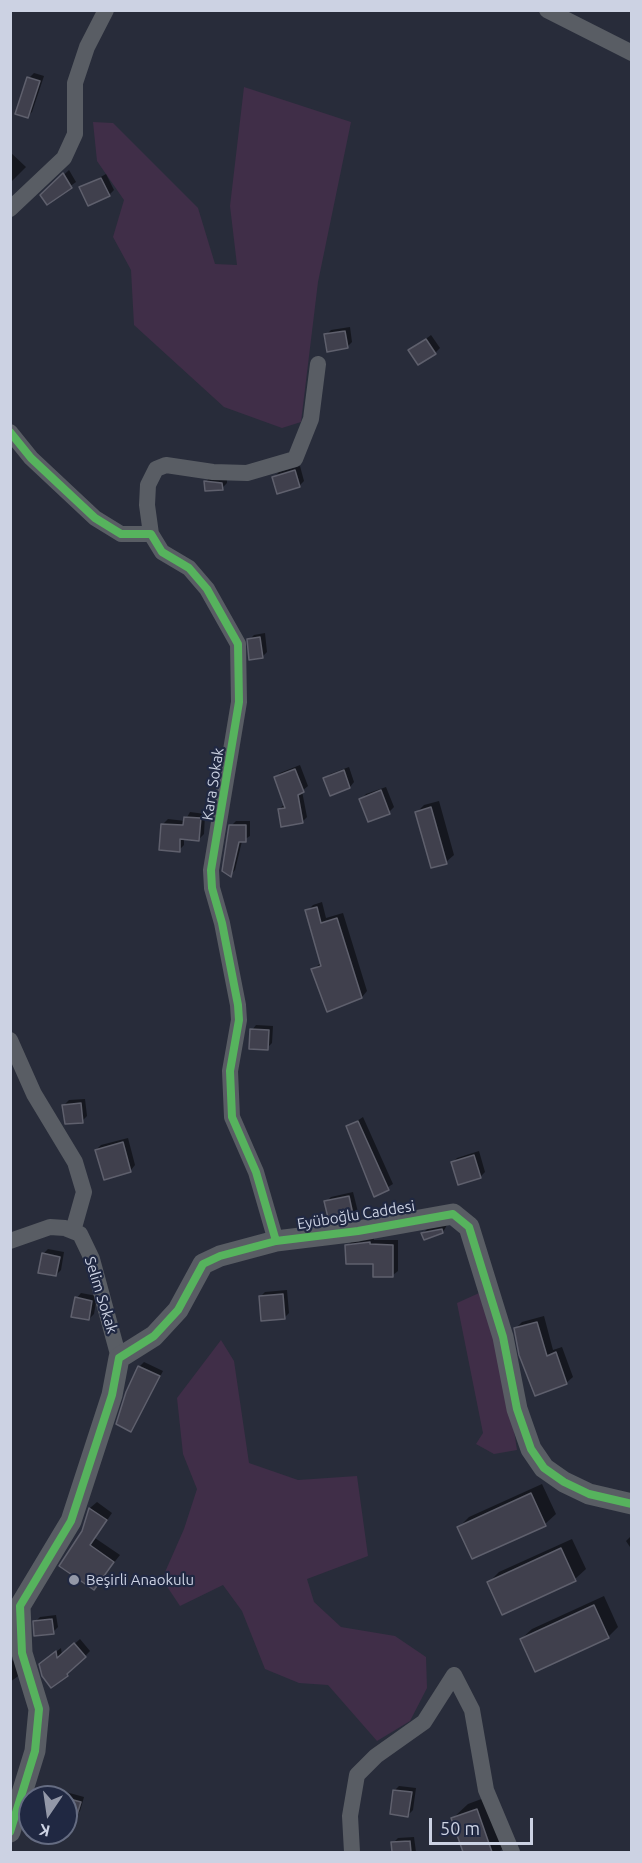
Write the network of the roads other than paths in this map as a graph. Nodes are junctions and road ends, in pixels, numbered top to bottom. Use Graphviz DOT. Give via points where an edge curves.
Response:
graph roads {
  1 [pos="106,10"];
  2 [pos="547,10"];
  3 [pos="632,53"];
  4 [pos="10,209"];
  5 [pos="318,364"];
  6 [pos="10,432"];
  7 [pos="151,534"];
  8 [pos="10,1040"];
  9 [pos="73,1231"];
  10 [pos="10,1241"];
  11 [pos="276,1241"];
  12 [pos="119,1358"];
  13 [pos="632,1504"];
  14 [pos="15,1600"];
  15 [pos="10,1832"];
  16 [pos="352,1852"];
  17 [pos="512,1852"];
  1 -- 4 [label="street" via="87,47 75,84 75,134 64,158"];
  2 -- 3 [label="street"];
  5 -- 7 [label="street" via="311,419 295,459 247,472 166,465 156,469 148,485"];
  6 -- 7 [label="street" via="95,518 121,534"];
  7 -- 11 [label="street, Kara Sokak" via="162,552 189,568 207,589 238,644 239,702 211,870 212,888 238,1005 230,1071 232,1117 256,1172"];
  8 -- 9 [label="street" via="34,1094 75,1162 84,1192"];
  9 -- 10 [label="street" via="50,1227"];
  9 -- 12 [label="street, Selim Sokak" via="80,1234 92,1259"];
  11 -- 12 [label="street, Eyüboğlu Caddesi" via="203,1264 178,1310 154,1336"];
  11 -- 13 [label="street, Eyüboğlu Caddesi" via="453,1214 468,1227 503,1337 516,1409 531,1449 544,1468 564,1482 589,1494"];
  12 -- 14 [label="street" via="112,1395 71,1521"];
  14 -- 15 [label="street" via="22,1653 39,1709 35,1750"];
  16 -- 17 [label="street" via="350,1816 357,1775 376,1756 424,1722 454,1674 472,1710 486,1790"];
}
